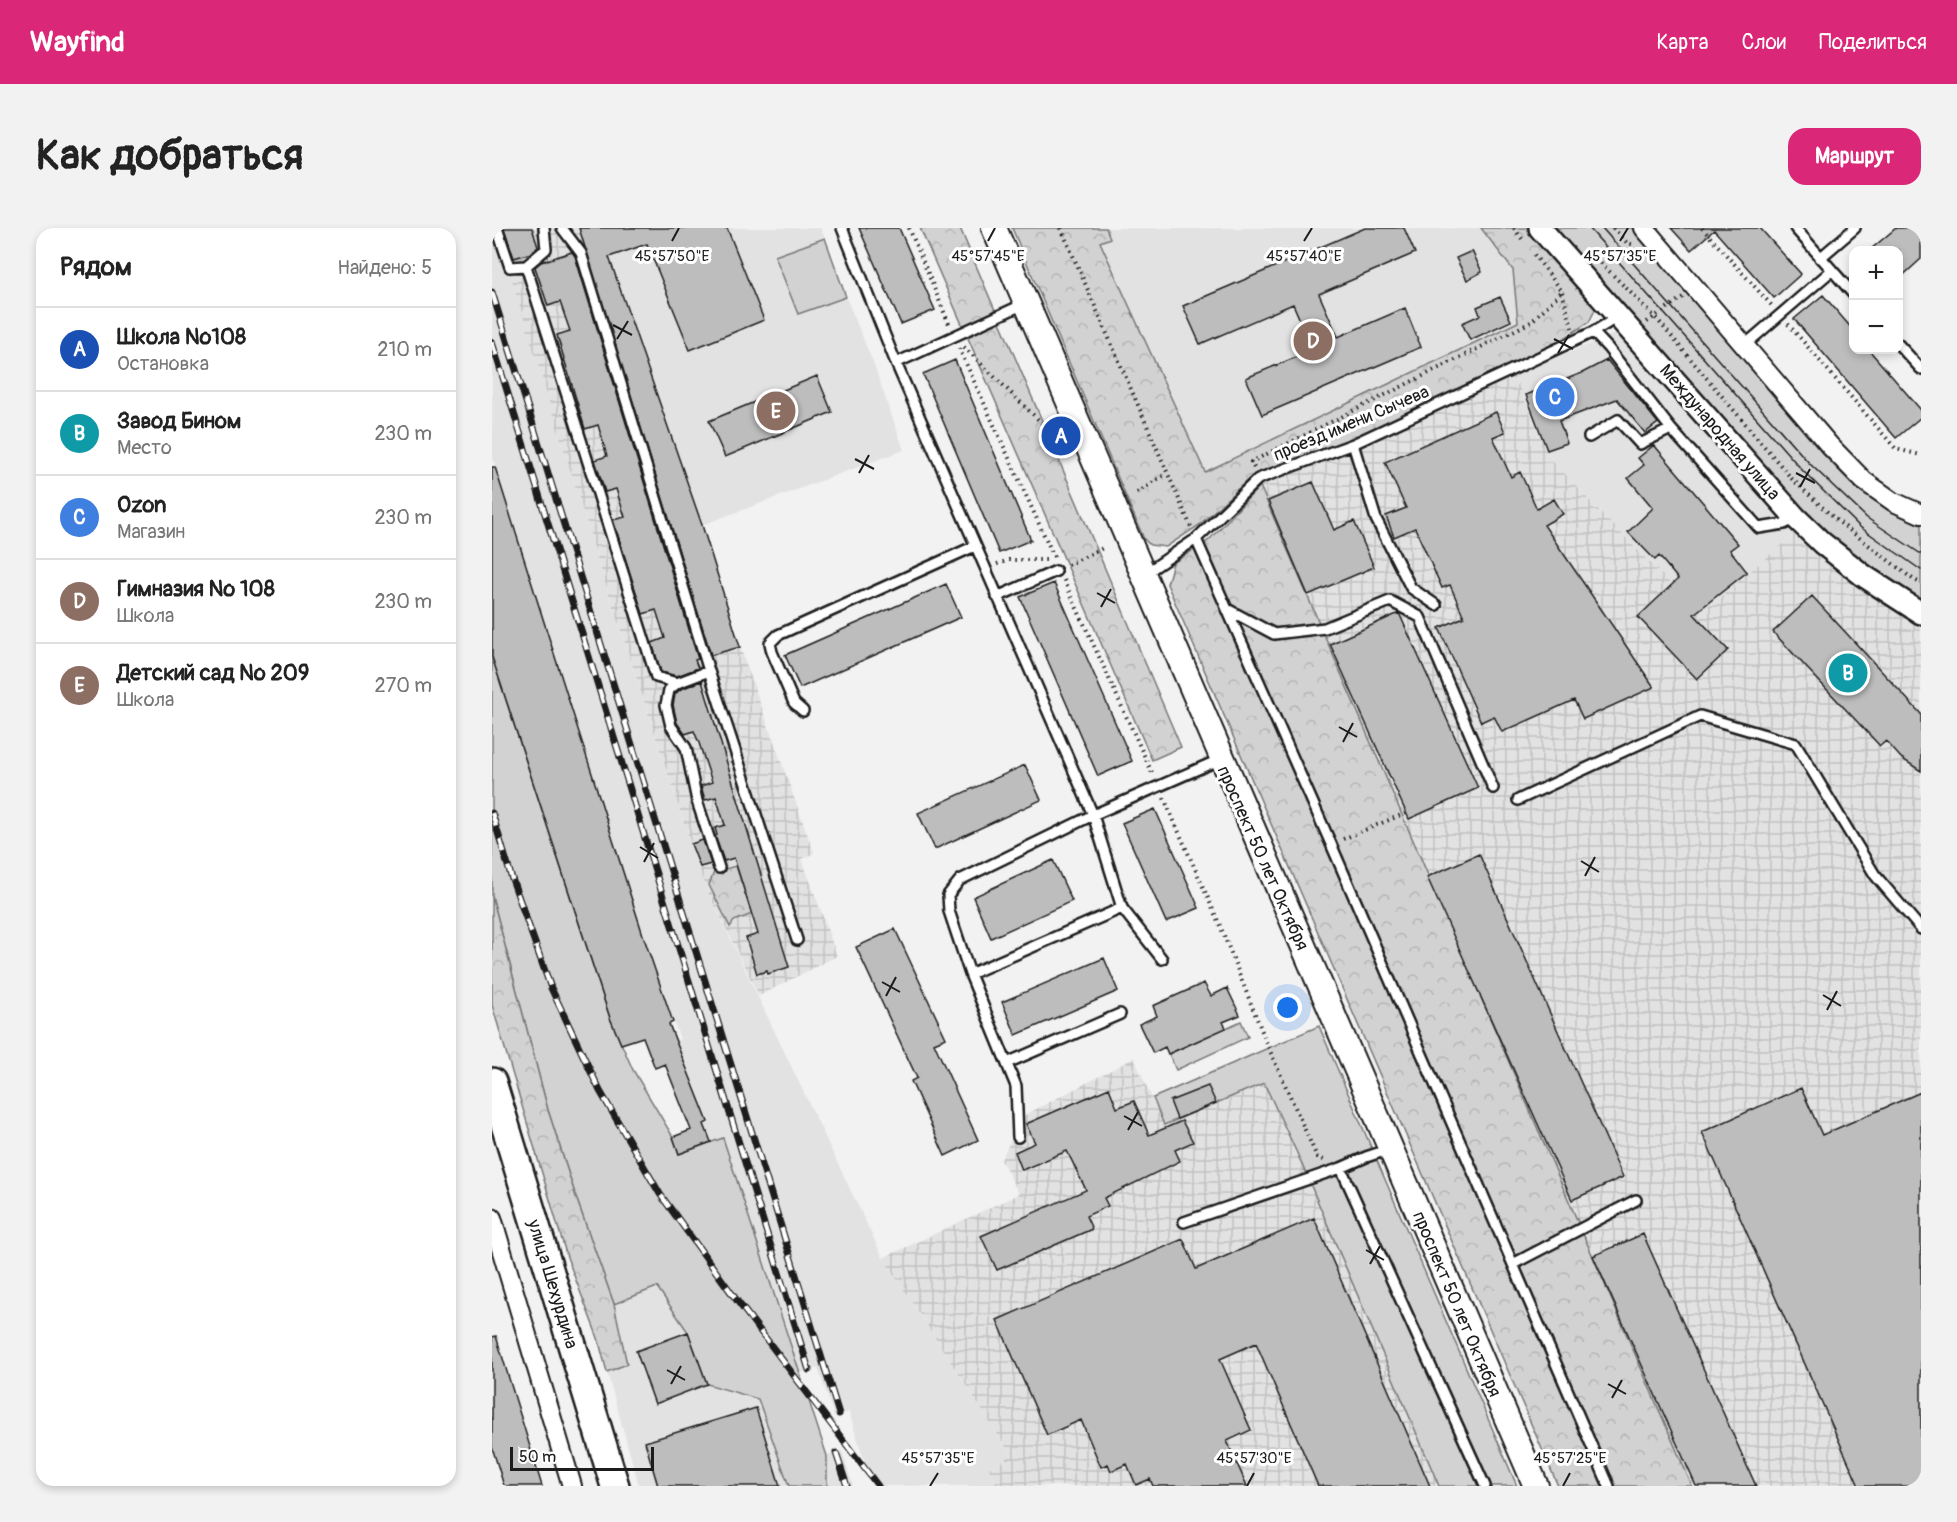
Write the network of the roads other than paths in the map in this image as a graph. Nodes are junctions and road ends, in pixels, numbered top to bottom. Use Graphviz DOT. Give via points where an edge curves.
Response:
graph roads {
  1 [pos="497,228"];
  2 [pos="544,228"];
  3 [pos="561,228"];
  4 [pos="842,228"];
  5 [pos="994,228"];
  6 [pos="1540,228"];
  7 [pos="1795,228"];
  8 [pos="1855,228"];
  9 [pos="1643,237"];
  10 [pos="1820,258"];
  11 [pos="526,266"];
  12 [pos="1832,271"];
  13 [pos="1849,290"];
  14 [pos="1026,303"];
  15 [pos="1624,322"];
  16 [pos="1593,332"];
  17 [pos="1745,345"];
  18 [pos="1903,349"];
  19 [pos="896,363"];
  20 [pos="1921,369"];
  21 [pos="1671,429"];
  22 [pos="1589,437"];
  23 [pos="1353,444"];
  24 [pos="1921,514"];
  25 [pos="1795,517"];
  26 [pos="1196,539"];
  27 [pos="975,546"];
  28 [pos="1056,571"];
  29 [pos="1143,575"];
  30 [pos="997,597"];
  31 [pos="1436,604"];
  32 [pos="1227,609"];
  33 [pos="1921,613"];
  34 [pos="709,671"];
  35 [pos="677,683"];
  36 [pos="803,711"];
  37 [pos="1221,759"];
  38 [pos="1493,788"];
  39 [pos="1518,800"];
  40 [pos="1093,815"];
  41 [pos="719,868"];
  42 [pos="1122,908"];
  43 [pos="1921,929"];
  44 [pos="797,940"];
  45 [pos="1162,959"];
  46 [pos="970,974"];
  47 [pos="1120,1014"];
  48 [pos="1007,1063"];
  49 [pos="492,1082"];
  50 [pos="1017,1137"];
  51 [pos="1390,1149"];
  52 [pos="1341,1168"];
  53 [pos="1636,1200"];
  54 [pos="492,1218"];
  55 [pos="1184,1222"];
  56 [pos="496,1246"];
  57 [pos="1513,1264"];
  58 [pos="572,1486"];
  59 [pos="615,1486"];
  60 [pos="1485,1486"];
  61 [pos="1536,1486"];
  62 [pos="1609,1486"];
  1 -- 11 [label="lane" via="510,267"];
  2 -- 11 [label="lane" via="546,249"];
  3 -- 34 [label="lane" via="581,253"];
  4 -- 19 [label="lane"];
  5 -- 14 [label="main road, проспект 50 лет Октября"];
  6 -- 15 [label="street, Международная улица"];
  7 -- 10 [label="lane"];
  8 -- 10 [label="lane"];
  9 -- 17 [label="street"];
  10 -- 12 [label="lane"];
  11 -- 35 [label="lane" via="656,677"];
  12 -- 13 [label="lane"];
  12 -- 17 [label="lane"];
  14 -- 19 [label="lane"];
  14 -- 29 [label="main road, проспект 50 лет Октября"];
  15 -- 16 [label="lane, проезд имени Сычева" via="1608,323"];
  15 -- 25 [label="street, Международная улица"];
  16 -- 21 [label="lane"];
  16 -- 23 [label="lane, проезд имени Сычева"];
  17 -- 24 [label="street" via="1864,481 1894,502"];
  18 -- 20 [label="lane"];
  19 -- 27 [label="lane"];
  21 -- 22 [label="lane" via="1640,444 1618,420"];
  21 -- 25 [label="lane" via="1759,528 1784,524"];
  23 -- 26 [label="lane, проезд имени Сычева" via="1258,479"];
  23 -- 31 [label="lane" via="1376,519 1411,588"];
  25 -- 33 [label="street, Международная улица" via="1864,576"];
  26 -- 29 [label="lane, проезд имени Сычева"];
  26 -- 32 [label="lane"];
  27 -- 30 [label="lane"];
  27 -- 36 [label="lane" via="770,643 794,703"];
  28 -- 30 [label="lane"];
  29 -- 37 [label="main road, проспект 50 лет Октября"];
  30 -- 40 [label="lane"];
  32 -- 38 [label="lane" via="1274,634 1325,628 1390,601 1420,617"];
  32 -- 57 [label="lane"];
  34 -- 35 [label="lane"];
  34 -- 44 [label="lane"];
  35 -- 41 [label="lane" via="669,690 666,705 671,726 686,748 697,801"];
  37 -- 40 [label="lane"];
  37 -- 51 [label="main road, проспект 50 лет Октября"];
  39 -- 43 [label="lane" via="1700,716 1796,744 1875,875"];
  40 -- 42 [label="lane"];
  40 -- 46 [label="lane" via="960,880 948,895 949,911"];
  42 -- 45 [label="lane"];
  42 -- 46 [label="lane"];
  46 -- 48 [label="lane"];
  47 -- 48 [label="lane"];
  48 -- 50 [label="lane" via="1016,1086"];
  49 -- 59 [label="main road, улица Шехурдина"];
  51 -- 52 [label="lane"];
  51 -- 61 [label="main road, проспект 50 лет Октября"];
  52 -- 55 [label="lane"];
  52 -- 60 [label="lane"];
  53 -- 57 [label="lane"];
  54 -- 56 [label="street"];
  56 -- 58 [label="street"];
  57 -- 62 [label="lane"];
}
